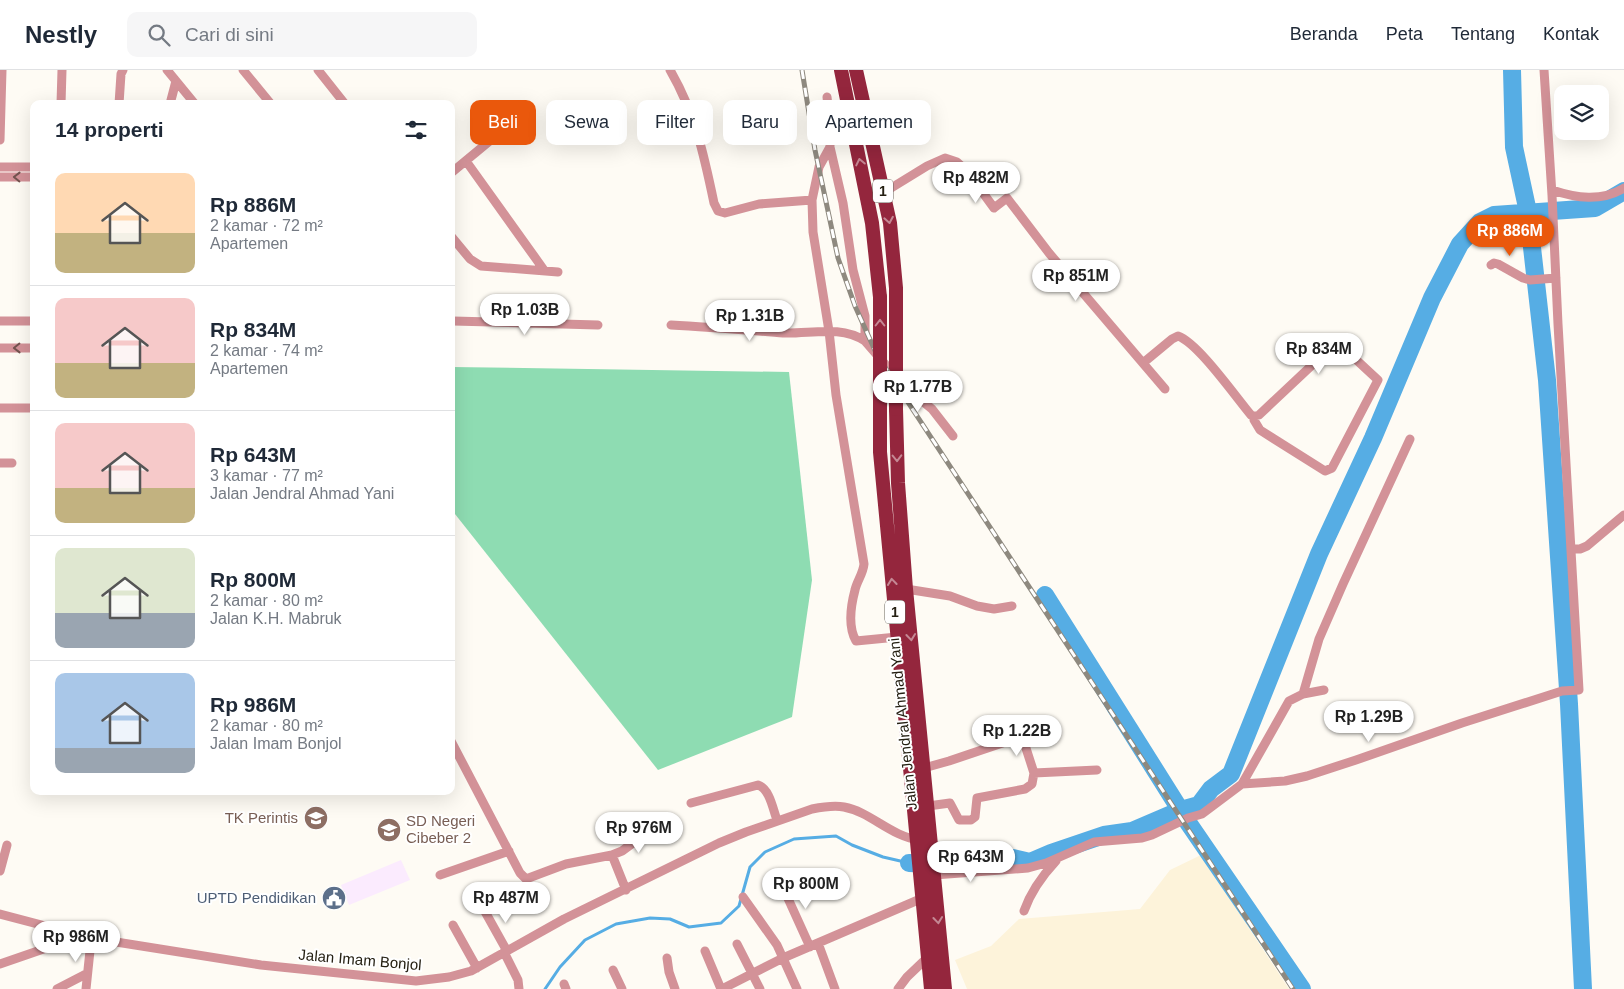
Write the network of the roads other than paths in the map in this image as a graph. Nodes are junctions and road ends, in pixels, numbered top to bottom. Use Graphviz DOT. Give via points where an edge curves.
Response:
graph roads {
  1 [pos="2,70"];
  2 [pos="62,70"];
  3 [pos="124,70"];
  4 [pos="167,70"];
  5 [pos="243,70"];
  6 [pos="318,70"];
  7 [pos="670,70"];
  8 [pos="841,70"];
  9 [pos="856,70"];
  10 [pos="1544,70"];
  11 [pos="176,80"];
  12 [pos="827,97"];
  13 [pos="61,100"];
  14 [pos="119,100"];
  15 [pos="171,100"];
  16 [pos="192,100"];
  17 [pos="268,100"];
  18 [pos="342,100"];
  19 [pos="0,140"];
  20 [pos="485,145"];
  21 [pos="830,147"];
  22 [pos="466,161"];
  23 [pos="0,167"];
  24 [pos="30,167"];
  25 [pos="455,170"];
  26 [pos="0,177"];
  27 [pos="30,177"];
  28 [pos="1624,188"];
  29 [pos="883,193"];
  30 [pos="1552,193"];
  31 [pos="812,200"];
  32 [pos="455,241"];
  33 [pos="1491,265"];
  34 [pos="544,270"];
  35 [pos="558,272"];
  36 [pos="1556,278"];
  37 [pos="455,320"];
  38 [pos="0,321"];
  39 [pos="30,321"];
  40 [pos="598,324"];
  41 [pos="671,325"];
  42 [pos="829,331"];
  43 [pos="866,341"];
  44 [pos="0,348"];
  45 [pos="30,348"];
  46 [pos="1143,363"];
  47 [pos="1166,389"];
  48 [pos="0,408"];
  49 [pos="30,408"];
  50 [pos="1255,416"];
  51 [pos="953,436"];
  52 [pos="1410,439"];
  53 [pos="0,463"];
  54 [pos="12,463"];
  55 [pos="1624,515"];
  56 [pos="1572,549"];
  57 [pos="906,589"];
  58 [pos="1012,606"];
  59 [pos="898,637"];
  60 [pos="1324,690"];
  61 [pos="1303,694"];
  62 [pos="455,749"];
  63 [pos="924,768"];
  64 [pos="1097,770"];
  65 [pos="1034,773"];
  66 [pos="1242,784"];
  67 [pos="691,803"];
  68 [pos="928,806"];
  69 [pos="777,820"];
  70 [pos="652,828"];
  71 [pos="916,840"];
  72 [pos="931,841"];
  73 [pos="7,845"];
  74 [pos="509,851"];
  75 [pos="612,854"];
  76 [pos="925,856"];
  77 [pos="1058,858"];
  78 [pos="0,871"];
  79 [pos="929,873"];
  80 [pos="440,874"];
  81 [pos="781,883"];
  82 [pos="626,890"];
  83 [pos="935,893"];
  84 [pos="743,897"];
  85 [pos="921,898"];
  86 [pos="483,908"];
  87 [pos="1024,911"];
  88 [pos="0,914"];
  89 [pos="453,924"];
  90 [pos="90,943"];
  91 [pos="737,944"];
  92 [pos="814,945"];
  93 [pos="505,951"];
  94 [pos="704,951"];
  95 [pos="928,957"];
  96 [pos="666,958"];
  97 [pos="783,958"];
  98 [pos="0,964"];
  99 [pos="477,968"];
  100 [pos="613,970"];
  101 [pos="752,973"];
  102 [pos="86,974"];
  103 [pos="416,985"];
  104 [pos="57,989"];
  105 [pos="86,989"];
  106 [pos="518,989"];
  107 [pos="622,989"];
  108 [pos="675,989"];
  109 [pos="722,989"];
  110 [pos="760,989"];
  111 [pos="797,989"];
  112 [pos="834,989"];
  113 [pos="898,989"];
  114 [pos="931,989"];
  115 [pos="945,989"];
  1 -- 19 [label="street"];
  2 -- 13 [label="street"];
  3 -- 14 [label="street"];
  4 -- 11 [label="street"];
  5 -- 17 [label="street"];
  6 -- 18 [label="street"];
  7 -- 31 [label="street" via="697,127 718,211 725,213 759,204"];
  59 -- 8 [label="highway, Jalan Jendral Ahmad Yani / 1, one-way, bridge" via="880,452 880,297 872,223"];
  9 -- 29 [label="highway, Jalan Jendral Ahmad Yani / 1"];
  10 -- 30 [label="street"];
  11 -- 15 [label="street"];
  11 -- 16 [label="street"];
  12 -- 21 [label="street"];
  20 -- 22 [label="street"];
  21 -- 31 [label="street" via="819,168"];
  21 -- 43 [label="street" via="865,316"];
  22 -- 25 [label="street"];
  22 -- 34 [label="street"];
  23 -- 24 [label="street"];
  27 -- 26 [label="street, one-way"];
  28 -- 30 [label="street" via="1599,197"];
  29 -- 46 [label="street" via="945,158 956,162 967,171 994,208 1007,198 1049,253"];
  29 -- 57 [label="highway, Jalan Jendral Ahmad Yani / 1, one-way, bridge" via="894,258 898,484"];
  30 -- 36 [label="street"];
  31 -- 42 [label="street" via="813,232"];
  32 -- 34 [label="street" via="470,259 481,266"];
  33 -- 36 [label="street" via="1498,264 1530,280"];
  34 -- 35 [label="street"];
  36 -- 56 [label="street"];
  37 -- 40 [label="street"];
  38 -- 39 [label="street"];
  41 -- 42 [label="street" via="785,333"];
  42 -- 43 [label="street" via="850,333"];
  42 -- 59 [label="street" via="836,395 864,564 855,590 853,634 856,640"];
  43 -- 51 [label="street" via="904,386 932,409"];
  45 -- 44 [label="street, one-way"];
  46 -- 47 [label="street"];
  46 -- 50 [label="street" via="1172,339 1178,336 1185,338"];
  48 -- 49 [label="street"];
  50 -- 50 [label="street" via="1336,341 1378,380 1328,471 1260,430"];
  52 -- 61 [label="street" via="1342,584 1319,639"];
  53 -- 54 [label="street"];
  55 -- 56 [label="street" via="1587,546"];
  56 -- 66 [label="street" via="1579,690 1562,691 1307,776"];
  57 -- 58 [label="street" via="950,596 994,609"];
  57 -- 63 [label="highway, Jalan Jendral Ahmad Yani / 1, one-way"];
  59 -- 71 [label="highway, Jalan Jendral Ahmad Yani / 1"];
  60 -- 61 [label="street"];
  61 -- 66 [label="street" via="1289,701"];
  62 -- 74 [label="street"];
  63 -- 65 [label="street" via="1017,738 1024,742"];
  63 -- 68 [label="highway, Jalan Jendral Ahmad Yani / 1"];
  64 -- 65 [label="street"];
  65 -- 68 [label="street" via="1033,782 1025,789 977,798 975,817 971,820 959,820 950,803"];
  66 -- 77 [label="street" via="1202,814 1152,835 1094,842"];
  67 -- 69 [label="street" via="758,785 768,795"];
  68 -- 72 [label="highway, Jalan Jendral Ahmad Yani / 1"];
  69 -- 71 [label="street, Jalan Imam Bonjol" via="818,808 844,807"];
  69 -- 82 [label="street, Jalan Imam Bonjol" via="719,843"];
  70 -- 75 [label="street" via="630,846"];
  71 -- 72 [label="street, Jalan Imam Bonjol"];
  71 -- 76 [label="highway, Jalan Jendral Ahmad Yani / 1"];
  72 -- 76 [label="highway, Jalan Jendral Ahmad Yani / 1"];
  73 -- 78 [label="street"];
  74 -- 75 [label="street" via="526,880 566,864"];
  74 -- 80 [label="street"];
  75 -- 82 [label="street"];
  76 -- 79 [label="highway, Jalan Jendral Ahmad Yani / 1"];
  77 -- 79 [label="street" via="1028,868"];
  77 -- 87 [label="street" via="1033,890"];
  79 -- 83 [label="highway, Jalan Jendral Ahmad Yani / 1"];
  79 -- 85 [label="highway, Jalan Jendral Ahmad Yani / 1"];
  81 -- 92 [label="street"];
  82 -- 93 [label="street, Jalan Imam Bonjol"];
  83 -- 85 [label="street"];
  83 -- 115 [label="highway, Jalan Jendral Ahmad Yani / 1, one-way"];
  84 -- 97 [label="street"];
  85 -- 92 [label="street"];
  85 -- 95 [label="highway, Jalan Jendral Ahmad Yani / 1"];
  86 -- 93 [label="street"];
  88 -- 90 [label="street, Jalan Imam Bonjol"];
  89 -- 99 [label="street"];
  90 -- 98 [label="street" via="58,944"];
  90 -- 102 [label="street"];
  90 -- 103 [label="street, Jalan Imam Bonjol"];
  91 -- 101 [label="street"];
  92 -- 97 [label="street"];
  92 -- 112 [label="street"];
  93 -- 99 [label="street, Jalan Imam Bonjol"];
  93 -- 106 [label="street" via="518,980"];
  94 -- 109 [label="street"];
  95 -- 113 [label="street"];
  95 -- 114 [label="highway, Jalan Jendral Ahmad Yani / 1"];
  96 -- 108 [label="street"];
  97 -- 101 [label="street"];
  97 -- 111 [label="street"];
  99 -- 103 [label="street, Jalan Imam Bonjol"];
  100 -- 107 [label="street"];
  101 -- 109 [label="street"];
  101 -- 110 [label="street"];
  102 -- 104 [label="street"];
  102 -- 105 [label="street"];
}
